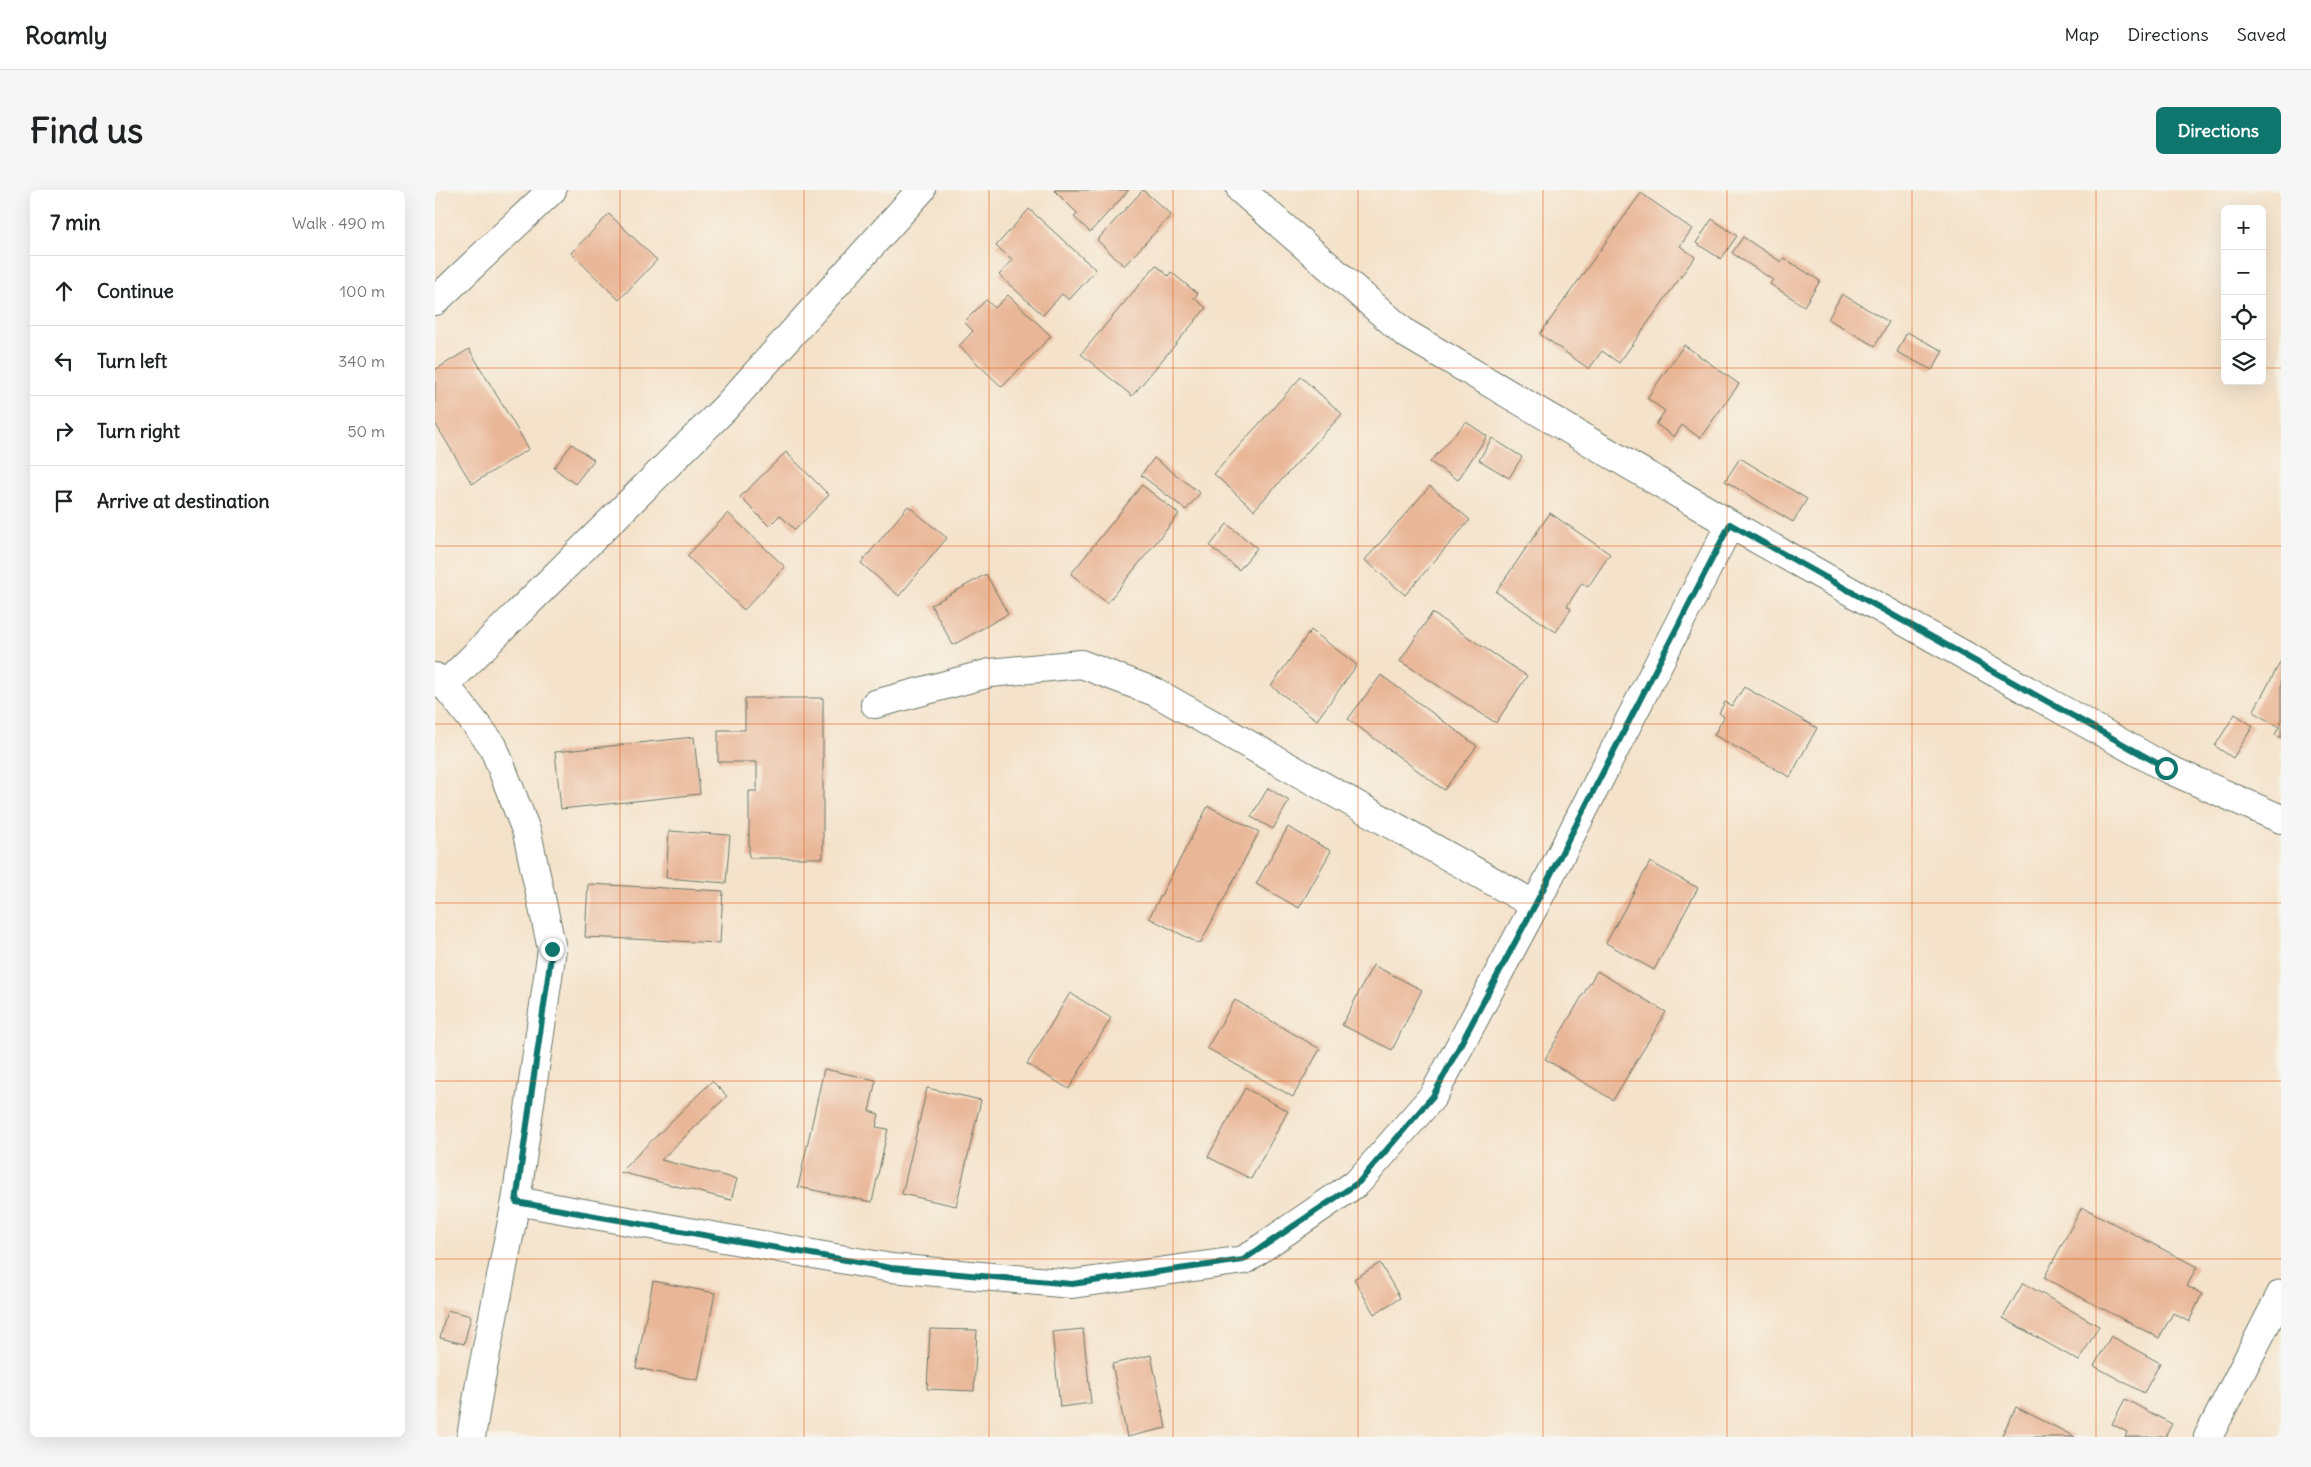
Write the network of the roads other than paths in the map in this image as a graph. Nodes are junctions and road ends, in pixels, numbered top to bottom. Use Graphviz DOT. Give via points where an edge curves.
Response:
graph roads {
  1 [pos="551,190"];
  2 [pos="921,190"];
  3 [pos="1241,190"];
  4 [pos="435,301"];
  5 [pos="1730,524"];
  6 [pos="440,681"];
  7 [pos="875,704"];
  8 [pos="2281,819"];
  9 [pos="1535,905"];
  10 [pos="516,1202"];
  11 [pos="2281,1294"];
  12 [pos="471,1437"];
  13 [pos="2208,1437"];
  1 -- 4 [label="street"];
  2 -- 6 [label="street" via="725,408"];
  3 -- 5 [label="street" via="1405,333"];
  5 -- 8 [label="street" via="2166,768"];
  5 -- 9 [label="street"];
  6 -- 10 [label="street" via="493,746 527,833 552,949"];
  7 -- 9 [label="street" via="990,673 1081,664 1155,692"];
  9 -- 10 [label="street" via="1433,1096 1359,1182 1243,1260 1072,1284 891,1268"];
  10 -- 12 [label="street"];
  11 -- 13 [label="street"];
}
